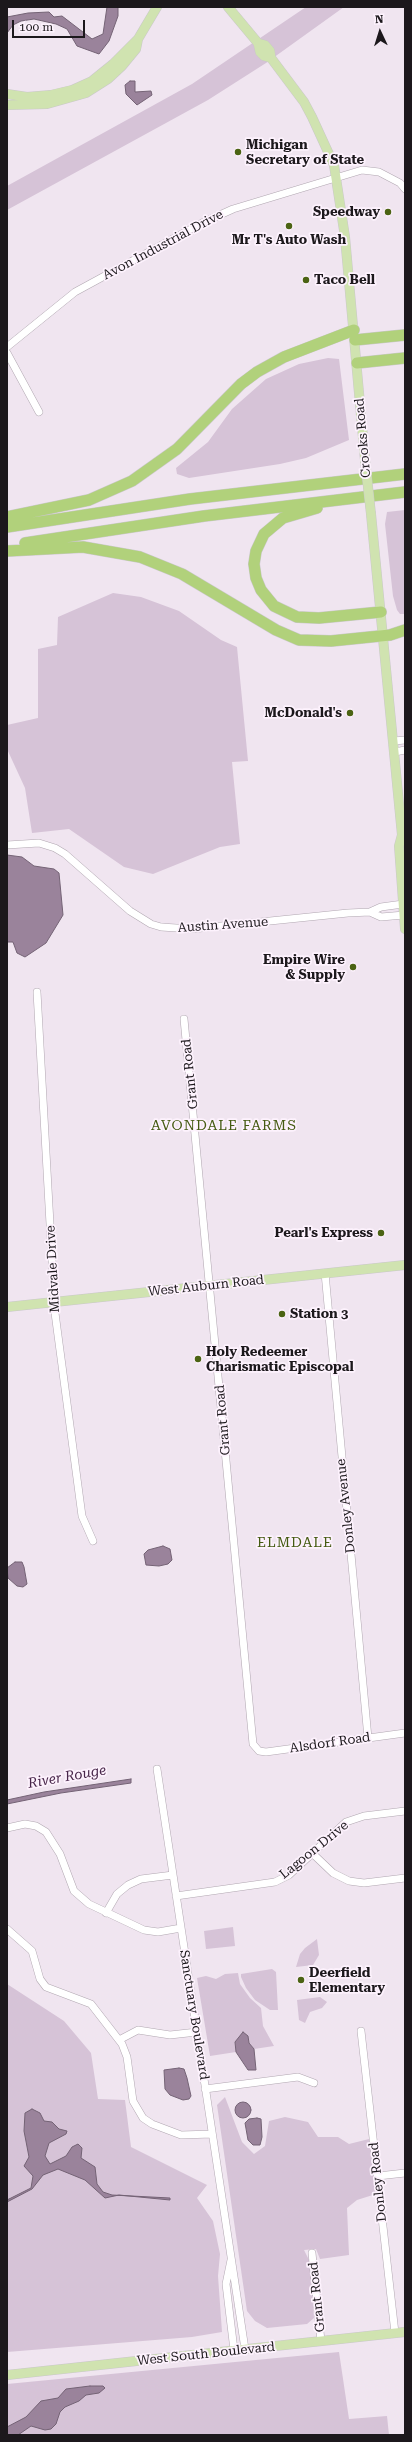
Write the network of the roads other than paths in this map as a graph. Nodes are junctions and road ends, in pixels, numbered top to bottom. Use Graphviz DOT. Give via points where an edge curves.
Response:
graph roads {
  1 [pos="157,7"];
  2 [pos="228,7"];
  3 [pos="138,39"];
  4 [pos="7,94"];
  5 [pos="7,105"];
  6 [pos="336,178"];
  7 [pos="405,189"];
  8 [pos="354,335"];
  9 [pos="405,335"];
  10 [pos="7,347"];
  11 [pos="7,353"];
  12 [pos="405,358"];
  13 [pos="357,363"];
  14 [pos="39,412"];
  15 [pos="405,468"];
  16 [pos="405,474"];
  17 [pos="346,480"];
  18 [pos="405,492"];
  19 [pos="382,495"];
  20 [pos="7,517"];
  21 [pos="7,528"];
  22 [pos="7,546"];
  23 [pos="7,551"];
  24 [pos="381,612"];
  25 [pos="405,630"];
  26 [pos="384,636"];
  27 [pos="405,740"];
  28 [pos="394,742"];
  29 [pos="405,750"];
  30 [pos="395,752"];
  31 [pos="404,838"];
  32 [pos="7,845"];
  33 [pos="404,904"];
  34 [pos="370,912"];
  35 [pos="404,915"];
  36 [pos="405,929"];
  37 [pos="37,992"];
  38 [pos="184,1019"];
  39 [pos="405,1265"];
  40 [pos="324,1273"];
  41 [pos="210,1285"];
  42 [pos="54,1302"];
  43 [pos="7,1307"];
  44 [pos="94,1542"];
  45 [pos="405,1733"];
  46 [pos="368,1738"];
  47 [pos="256,1749"];
  48 [pos="157,1769"];
  49 [pos="405,1810"];
  50 [pos="7,1828"];
  51 [pos="312,1853"];
  52 [pos="173,1875"];
  53 [pos="405,1878"];
  54 [pos="176,1896"];
  55 [pos="106,1913"];
  56 [pos="181,1928"];
  57 [pos="7,1929"];
  58 [pos="361,2031"];
  59 [pos="197,2032"];
  60 [pos="119,2040"];
  61 [pos="314,2083"];
  62 [pos="205,2089"];
  63 [pos="212,2134"];
  64 [pos="405,2173"];
  65 [pos="378,2176"];
  66 [pos="312,2253"];
  67 [pos="231,2260"];
  68 [pos="405,2332"];
  69 [pos="395,2333"];
  70 [pos="322,2341"];
  71 [pos="245,2349"];
  72 [pos="234,2350"];
  73 [pos="7,2375"];
  1 -- 3 [label="main road"];
  2 -- 6 [label="main road, Crooks Road" via="258,43 265,45 270,51 271,58 312,117 334,165"];
  3 -- 4 [label="main road" via="103,73 78,88 44,96"];
  3 -- 5 [label="main road" via="136,49 122,66 86,93 47,104"];
  6 -- 7 [label="street, Avon Industrial Drive" via="349,173 373,170 394,179"];
  6 -- 8 [label="main road, Crooks Road" via="342,209"];
  6 -- 10 [label="street, Avon Industrial Drive" via="245,204 202,222 75,292"];
  8 -- 9 [label="highway"];
  8 -- 13 [label="main road, Crooks Road"];
  8 -- 20 [label="highway" via="284,357 257,372 241,384 177,449 132,482 89,500"];
  11 -- 14 [label="street"];
  12 -- 13 [label="highway"];
  13 -- 24 [label="main road, Crooks Road, bridge"];
  15 -- 17 [label="highway"];
  16 -- 17 [label="highway"];
  17 -- 21 [label="highway" via="161,503"];
  18 -- 19 [label="highway"];
  19 -- 22 [label="highway" via="204,516"];
  19 -- 24 [label="highway" via="301,511 283,518 272,525 260,540 254,564 256,578 265,596 274,606 290,615 319,618"];
  23 -- 26 [label="highway" via="83,547 129,554 182,574 292,638 321,642"];
  24 -- 26 [label="main road, Crooks Road"];
  25 -- 26 [label="highway"];
  26 -- 28 [label="main road, Crooks Road"];
  27 -- 28 [label="street"];
  28 -- 30 [label="main road, Crooks Road"];
  29 -- 30 [label="street"];
  30 -- 31 [label="main road, Crooks Road"];
  31 -- 33 [label="main road, Crooks Road" via="399,846"];
  32 -- 34 [label="street, Austin Avenue" via="33,843 55,848 130,911 161,927 192,929"];
  33 -- 34 [label="street, Austin Avenue" via="381,907"];
  33 -- 35 [label="main road, Crooks Road"];
  34 -- 35 [label="street, Austin Avenue" via="381,917"];
  35 -- 36 [label="main road, Crooks Road"];
  37 -- 42 [label="street, Midvale Drive"];
  38 -- 41 [label="street, Grant Road"];
  39 -- 40 [label="main road, West Auburn Road"];
  40 -- 41 [label="main road, West Auburn Road"];
  40 -- 46 [label="street, Donley Avenue"];
  41 -- 42 [label="main road, West Auburn Road"];
  41 -- 47 [label="street, Grant Road" via="253,1744"];
  42 -- 43 [label="main road, West Auburn Road"];
  42 -- 44 [label="street, Midvale Drive" via="82,1516"];
  45 -- 46 [label="street, Alsdorf Road"];
  46 -- 47 [label="street, Alsdorf Road" via="266,1752"];
  48 -- 52 [label="street, Sanctuary Boulevard"];
  49 -- 51 [label="street, Lagoon Drive" via="364,1816 346,1822"];
  50 -- 55 [label="street" via="25,1824 36,1826 46,1832 60,1854 74,1891 89,1904"];
  51 -- 53 [label="street" via="333,1873 349,1881 364,1883"];
  51 -- 54 [label="street, Lagoon Drive" via="289,1874 275,1882"];
  52 -- 54 [label="street, Sanctuary Boulevard"];
  52 -- 55 [label="street" via="141,1879 128,1885 117,1894"];
  54 -- 56 [label="street, Sanctuary Boulevard"];
  55 -- 56 [label="street" via="144,1930 158,1932"];
  56 -- 59 [label="street, Sanctuary Boulevard"];
  57 -- 60 [label="street" via="32,1951 40,1979 46,1987 91,2004"];
  58 -- 65 [label="street, Donley Road"];
  59 -- 60 [label="street" via="170,2035 138,2030"];
  59 -- 62 [label="street, Sanctuary Boulevard"];
  60 -- 63 [label="street" via="127,2056 133,2101 143,2118 181,2135"];
  61 -- 62 [label="street" via="298,2077"];
  62 -- 63 [label="street, Sanctuary Boulevard"];
  63 -- 67 [label="street, Sanctuary Boulevard"];
  64 -- 65 [label="street"];
  65 -- 69 [label="street, Donley Road"];
  66 -- 70 [label="street, Grant Road"];
  67 -- 71 [label="street, Sanctuary Boulevard"];
  67 -- 72 [label="street, Sanctuary Boulevard" via="226,2279"];
  68 -- 69 [label="main road, West South Boulevard"];
  69 -- 70 [label="main road, West South Boulevard"];
  70 -- 71 [label="main road, West South Boulevard"];
  71 -- 72 [label="main road, West South Boulevard"];
  72 -- 73 [label="main road, West South Boulevard"];
}
